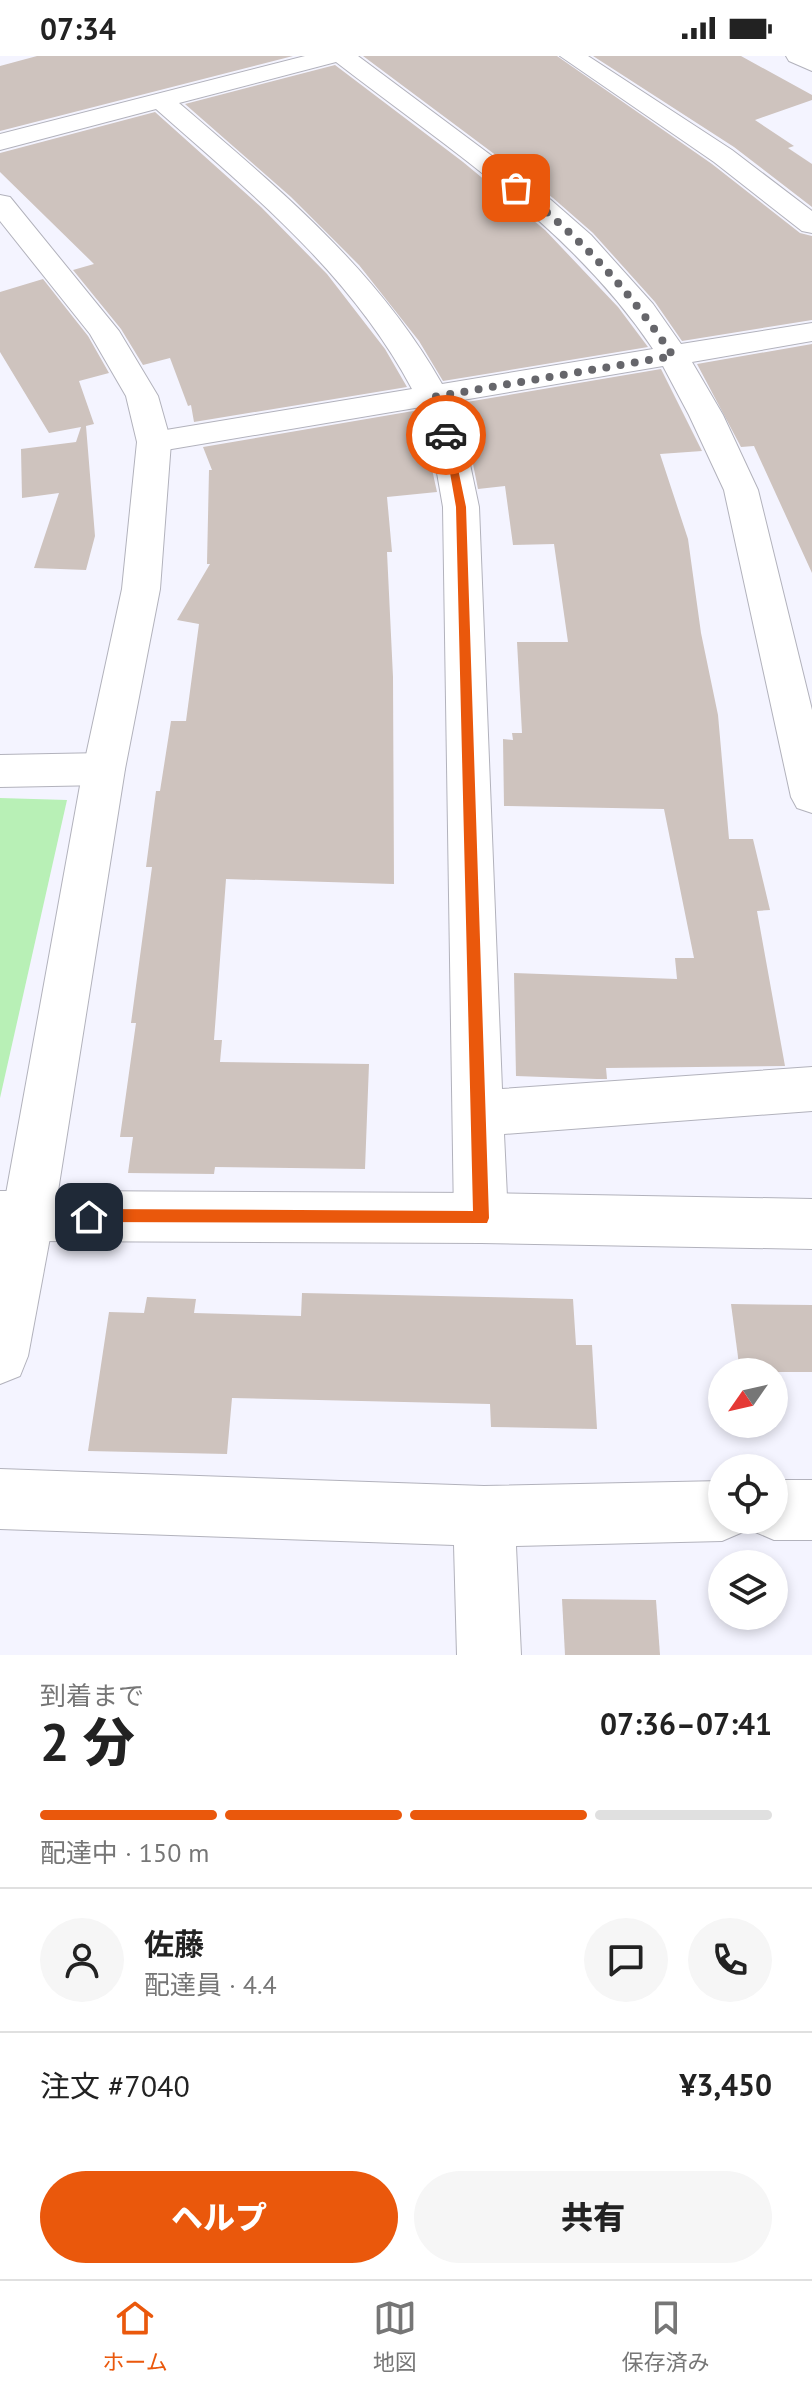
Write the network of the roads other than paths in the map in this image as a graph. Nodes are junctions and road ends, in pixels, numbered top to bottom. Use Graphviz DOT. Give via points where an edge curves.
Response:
graph roads {
  1 [pos="333,56"];
  2 [pos="343,56"];
  3 [pos="572,56"];
  4 [pos="798,56"];
  5 [pos="812,64"];
  6 [pos="160,100"];
  7 [pos="0,142"];
  8 [pos="0,203"];
  9 [pos="812,225"];
  10 [pos="812,332"];
  11 [pos="673,356"];
  12 [pos="433,397"];
  13 [pos="154,442"];
  14 [pos="104,769"];
  15 [pos="0,771"];
  16 [pos="812,797"];
  17 [pos="812,1089"];
  18 [pos="478,1113"];
  19 [pos="14,1216"];
  20 [pos="481,1218"];
  21 [pos="812,1224"];
  22 [pos="0,1356"];
  23 [pos="0,1499"];
  24 [pos="788,1510"];
  25 [pos="812,1510"];
  26 [pos="708,1511"];
  27 [pos="484,1516"];
  28 [pos="489,1655"];
  1 -- 6 [label="street"];
  2 -- 11 [label="street" via="581,241 642,310"];
  3 -- 9 [label="street" via="723,156"];
  4 -- 5 [label="street"];
  6 -- 7 [label="street"];
  6 -- 12 [label="street" via="328,253 370,299"];
  8 -- 13 [label="street" via="104,331 142,396"];
  10 -- 11 [label="street"];
  11 -- 12 [label="street"];
  11 -- 16 [label="street" via="741,490"];
  12 -- 13 [label="street"];
  12 -- 18 [label="street" via="450,446 461,507"];
  13 -- 14 [label="street" via="141,589"];
  14 -- 15 [label="street"];
  14 -- 19 [label="street"];
  17 -- 18 [label="street"];
  18 -- 20 [label="street"];
  19 -- 20 [label="street"];
  19 -- 22 [label="street"];
  20 -- 21 [label="street"];
  23 -- 27 [label="street"];
  24 -- 25 [label="street"];
  26 -- 27 [label="street"];
  27 -- 28 [label="street"];
}
